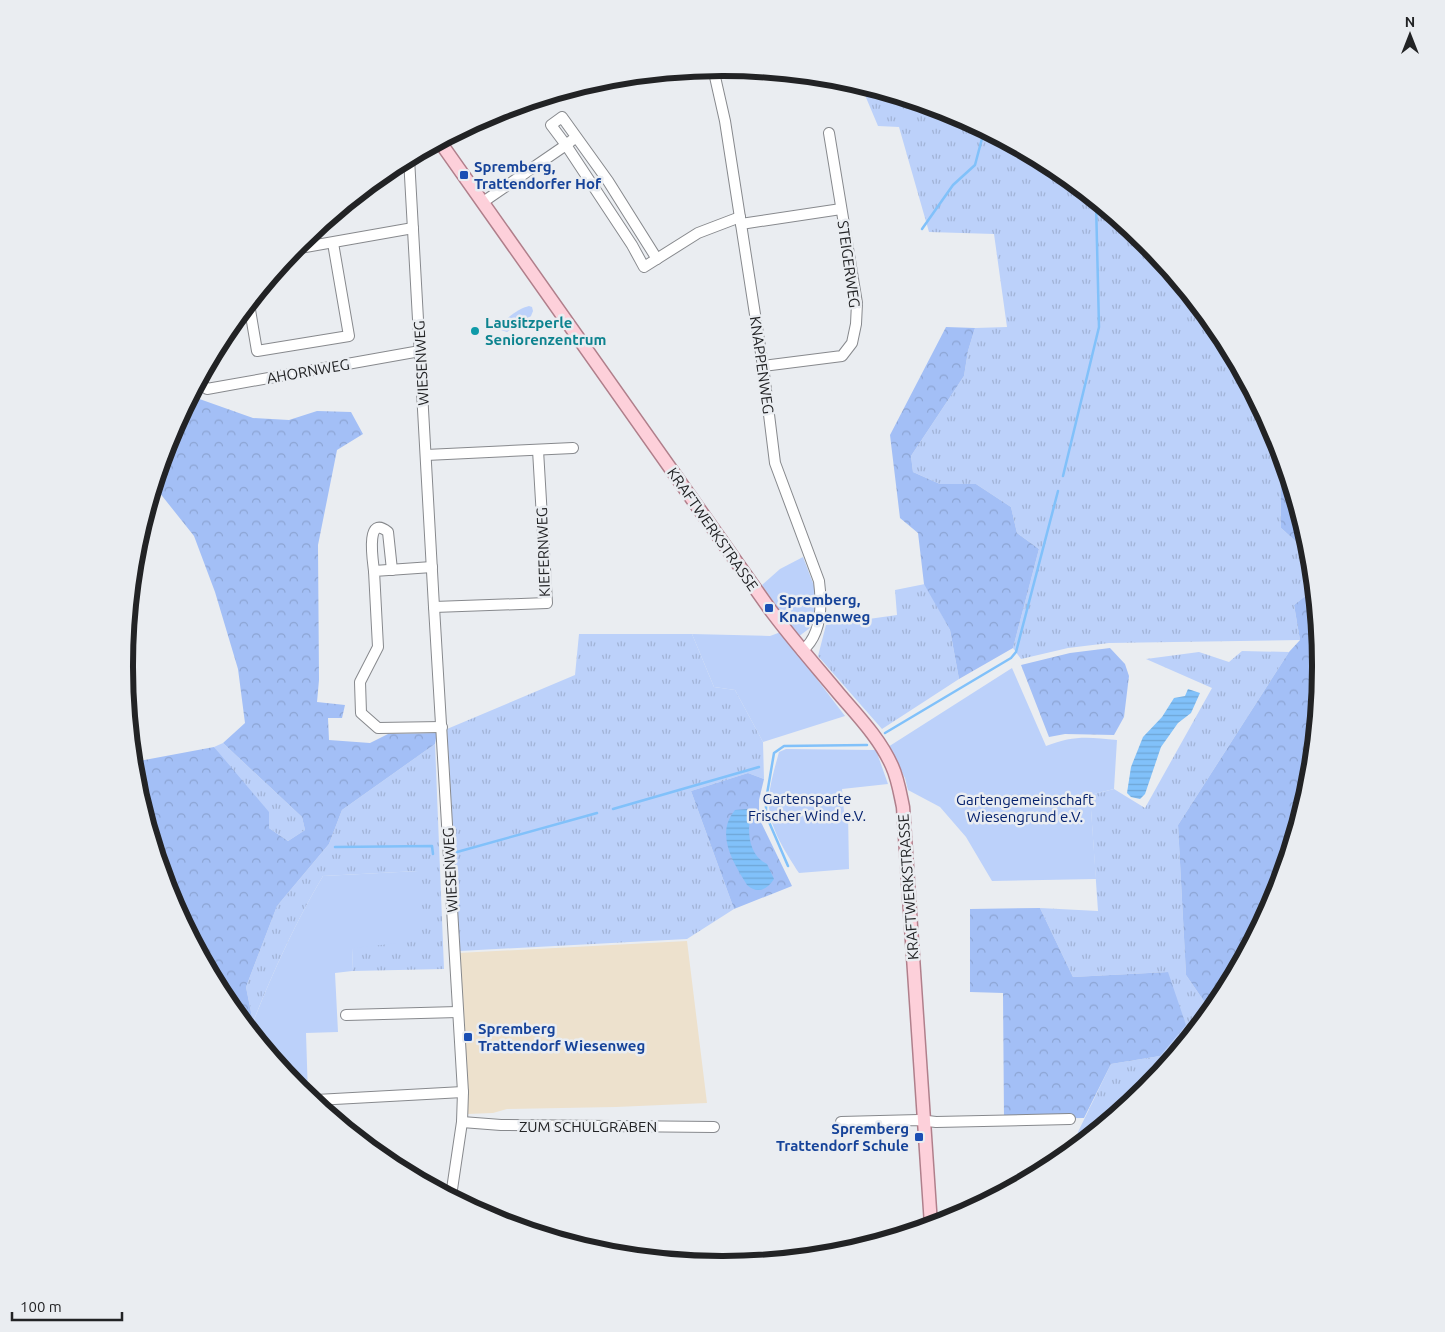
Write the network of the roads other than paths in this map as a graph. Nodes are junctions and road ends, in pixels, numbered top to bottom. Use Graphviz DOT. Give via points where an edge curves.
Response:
graph roads {
  1 [pos="715,76"];
  2 [pos="829,133"];
  3 [pos="576,137"];
  4 [pos="566,145"];
  5 [pos="443,147"];
  6 [pos="410,167"];
  7 [pos="608,181"];
  8 [pos="596,190"];
  9 [pos="483,202"];
  10 [pos="841,209"];
  11 [pos="741,220"];
  12 [pos="413,228"];
  13 [pos="644,238"];
  14 [pos="333,243"];
  15 [pos="632,245"];
  16 [pos="307,247"];
  17 [pos="657,259"];
  18 [pos="251,313"];
  19 [pos="420,351"];
  20 [pos="763,366"];
  21 [pos="204,386"];
  22 [pos="573,448"];
  23 [pos="538,450"];
  24 [pos="426,455"];
  25 [pos="432,567"];
  26 [pos="392,570"];
  27 [pos="374,571"];
  28 [pos="434,607"];
  29 [pos="802,651"];
  30 [pos="442,727"];
  31 [pos="458,1012"];
  32 [pos="346,1015"];
  33 [pos="463,1092"];
  34 [pos="324,1100"];
  35 [pos="1070,1119"];
  36 [pos="924,1120"];
  37 [pos="462,1122"];
  38 [pos="841,1122"];
  39 [pos="714,1127"];
  40 [pos="452,1190"];
  41 [pos="930,1217"];
  1 -- 11 [label="street, KNAPPENWEG"];
  2 -- 10 [label="street, STEIGERWEG"];
  3 -- 4 [label="street"];
  3 -- 4 [label="street" via="562,117 551,125"];
  3 -- 7 [label="street"];
  4 -- 8 [label="street"];
  4 -- 9 [label="street"];
  5 -- 9 [label="main road, KRAFTWERKSTRASSE"];
  6 -- 12 [label="street, WIESENWEG"];
  7 -- 8 [label="street"];
  7 -- 13 [label="street"];
  8 -- 15 [label="street"];
  9 -- 29 [label="main road, KRAFTWERKSTRASSE"];
  10 -- 11 [label="street, STEIGERWEG"];
  10 -- 20 [label="street, STEIGERWEG" via="857,303 852,343 842,356"];
  11 -- 17 [label="street, STEIGERWEG" via="698,233"];
  11 -- 20 [label="street, KNAPPENWEG"];
  12 -- 14 [label="street"];
  12 -- 19 [label="street, WIESENWEG"];
  13 -- 15 [label="street"];
  13 -- 17 [label="street"];
  14 -- 16 [label="street"];
  14 -- 18 [label="street" via="349,336 257,351"];
  15 -- 17 [label="street" via="644,267"];
  19 -- 21 [label="street, AHORNWEG" via="207,389"];
  19 -- 24 [label="street, WIESENWEG"];
  20 -- 29 [label="street, KNAPPENWEG" via="775,462 819,581 821,595 815,633"];
  22 -- 23 [label="street"];
  23 -- 24 [label="street"];
  23 -- 28 [label="street, KIEFERNWEG" via="547,603"];
  24 -- 25 [label="street, WIESENWEG"];
  25 -- 26 [label="street"];
  25 -- 28 [label="street, WIESENWEG"];
  26 -- 27 [label="street"];
  26 -- 27 [label="street" via="388,532 379,529 372,538"];
  27 -- 30 [label="street" via="378,647 360,682 361,713 378,728"];
  28 -- 30 [label="street, WIESENWEG"];
  29 -- 36 [label="main road, KRAFTWERKSTRASSE" via="871,732 892,765 898,783 903,807"];
  30 -- 31 [label="street, WIESENWEG"];
  31 -- 32 [label="street"];
  31 -- 33 [label="street, WIESENWEG"];
  33 -- 34 [label="street"];
  33 -- 37 [label="street, WIESENWEG"];
  35 -- 36 [label="street"];
  36 -- 38 [label="street"];
  36 -- 41 [label="main road, KRAFTWERKSTRASSE"];
  37 -- 39 [label="street, ZUM SCHULGRABEN"];
  37 -- 40 [label="street, WIESENWEG"];
}
